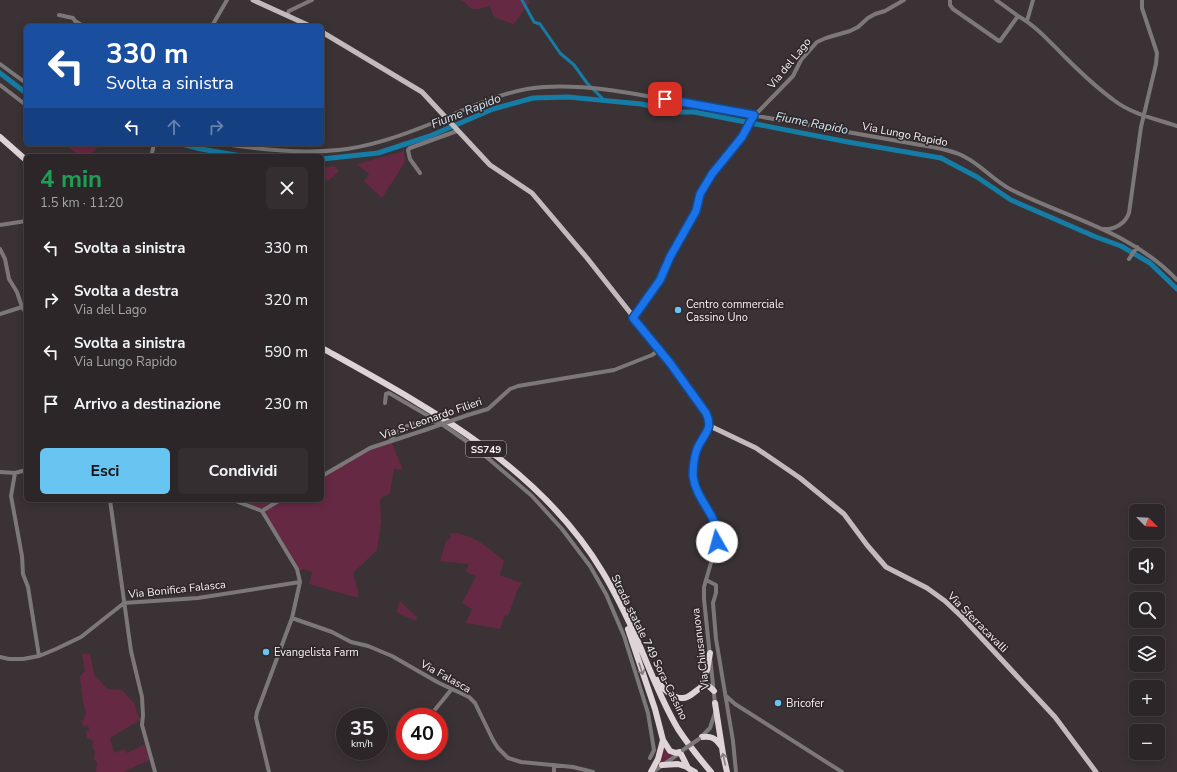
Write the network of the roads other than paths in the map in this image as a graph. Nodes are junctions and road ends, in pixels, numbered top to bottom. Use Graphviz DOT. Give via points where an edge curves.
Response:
graph roads {
  1 [pos="227,0"];
  2 [pos="253,0"];
  3 [pos="312,0"];
  4 [pos="904,0"];
  5 [pos="950,0"];
  6 [pos="996,0"];
  7 [pos="1033,0"];
  8 [pos="1142,0"];
  9 [pos="59,15"];
  10 [pos="287,15"];
  11 [pos="1018,16"];
  12 [pos="1027,21"];
  13 [pos="80,24"];
  14 [pos="213,24"];
  15 [pos="306,24"];
  16 [pos="324,33"];
  17 [pos="0,64"];
  18 [pos="24,82"];
  19 [pos="0,85"];
  20 [pos="24,104"];
  21 [pos="1143,115"];
  22 [pos="754,117"];
  23 [pos="446,118"];
  24 [pos="1177,126"];
  25 [pos="456,129"];
  26 [pos="0,136"];
  27 [pos="154,146"];
  28 [pos="237,146"];
  29 [pos="152,153"];
  30 [pos="24,158"];
  31 [pos="420,173"];
  32 [pos="24,220"];
  33 [pos="0,225"];
  34 [pos="1100,229"];
  35 [pos="1137,247"];
  36 [pos="0,249"];
  37 [pos="1129,259"];
  38 [pos="1177,280"];
  39 [pos="22,308"];
  40 [pos="0,314"];
  41 [pos="633,318"];
  42 [pos="324,349"];
  43 [pos="659,350"];
  44 [pos="385,403"];
  45 [pos="433,421"];
  46 [pos="710,426"];
  47 [pos="390,441"];
  48 [pos="24,471"];
  49 [pos="0,472"];
  50 [pos="15,473"];
  51 [pos="324,475"];
  52 [pos="110,502"];
  53 [pos="238,502"];
  54 [pos="277,502"];
  55 [pos="262,511"];
  56 [pos="706,580"];
  57 [pos="300,582"];
  58 [pos="613,593"];
  59 [pos="124,603"];
  60 [pos="292,618"];
  61 [pos="630,625"];
  62 [pos="710,653"];
  63 [pos="39,656"];
  64 [pos="0,657"];
  65 [pos="701,688"];
  66 [pos="451,690"];
  67 [pos="714,691"];
  68 [pos="726,696"];
  69 [pos="715,703"];
  70 [pos="436,708"];
  71 [pos="701,738"];
  72 [pos="663,740"];
  73 [pos="722,746"];
  74 [pos="682,751"];
  75 [pos="650,758"];
  76 [pos="554,765"];
  77 [pos="662,765"];
  78 [pos="688,768"];
  79 [pos="155,772"];
  80 [pos="269,772"];
  81 [pos="554,772"];
  82 [pos="592,772"];
  83 [pos="652,772"];
  84 [pos="695,772"];
  85 [pos="711,772"];
  86 [pos="727,772"];
  87 [pos="736,772"];
  88 [pos="842,772"];
  89 [pos="1096,772"];
  1 -- 14 [label="street"];
  2 -- 10 [label="main road"];
  3 -- 10 [label="street"];
  4 -- 22 [label="street, Via del Lago" via="868,18 850,31 817,42 801,60 793,76"];
  5 -- 11 [label="street" via="952,9 999,41"];
  6 -- 11 [label="street"];
  7 -- 12 [label="street"];
  8 -- 21 [label="street" via="1142,8 1157,53"];
  9 -- 13 [label="street" via="73,18"];
  10 -- 15 [label="main road"];
  11 -- 12 [label="street"];
  12 -- 21 [label="street" via="1116,102"];
  16 -- 23 [label="main road" via="422,92"];
  17 -- 18 [label="street"];
  19 -- 20 [label="street"];
  21 -- 24 [label="street"];
  21 -- 34 [label="street" via="1129,213 1123,223 1106,230"];
  22 -- 23 [label="street, Via Lungo Rapido" via="652,96 559,86 515,92"];
  22 -- 34 [label="street, Via Lungo Rapido" via="956,153 1008,188"];
  22 -- 41 [label="street, Via del Lago" via="700,194 696,211 668,259 660,280"];
  23 -- 25 [label="main road"];
  23 -- 28 [label="street, Via Lungo Rapido" via="392,138 338,150 282,151"];
  25 -- 31 [label="street" via="410,148 410,159"];
  25 -- 41 [label="main road" via="490,165 532,193"];
  26 -- 30 [label="highway"];
  27 -- 29 [label="street"];
  32 -- 33 [label="street"];
  34 -- 35 [label="street, Via Lungo Rapido"];
  35 -- 37 [label="street"];
  35 -- 38 [label="street, Via Lungo Rapido" via="1161,264"];
  36 -- 39 [label="street" via="9,279"];
  39 -- 40 [label="street"];
  41 -- 43 [label="main road"];
  42 -- 58 [label="highway, Strada statale 749 Sora-Cassino / SS749" via="434,412 521,476 573,530"];
  43 -- 46 [label="main road" via="706,413"];
  43 -- 47 [label="street, Via S. Leonardo Filieri, bridge" via="652,356 614,370 518,386 510,389 488,409"];
  44 -- 45 [label="street" via="386,394 389,393"];
  45 -- 47 [label="street" via="409,425 394,435"];
  45 -- 75 [label="street" via="444,424 476,448 532,496 590,566 622,630 648,714 654,750"];
  46 -- 56 [label="street, Via Chiusanuova" via="697,450 693,476 697,490 718,530"];
  46 -- 89 [label="main road, Via Sferracavalli" via="756,448 800,478 844,514 886,567 927,588 945,601 1055,717"];
  47 -- 51 [label="street, Via S. Leonardo Filieri" via="370,448"];
  48 -- 50 [label="street"];
  49 -- 50 [label="street"];
  50 -- 63 [label="street" via="11,496"];
  52 -- 59 [label="street"];
  53 -- 55 [label="street"];
  54 -- 55 [label="street"];
  55 -- 57 [label="street" via="297,569"];
  56 -- 62 [label="street, Via Chiusanuova" via="704,599"];
  56 -- 68 [label="street" via="716,585 713,609"];
  57 -- 59 [label="street, Via Bonifica Falasca" via="198,598"];
  57 -- 60 [label="street"];
  58 -- 61 [label="highway, Strada statale 749 Sora-Cassino / SS749"];
  58 -- 72 [label="highway, one-way" via="655,709"];
  59 -- 63 [label="street, Via Bonifica Falasca" via="81,637"];
  59 -- 79 [label="street" via="131,651 142,697 142,725"];
  60 -- 66 [label="street, Via Falasca" via="392,656"];
  60 -- 80 [label="street" via="256,718"];
  61 -- 65 [label="highway" via="658,683 666,691 682,698"];
  61 -- 85 [label="highway, Strada statale 749 Sora-Cassino / SS749" via="665,704 682,734"];
  62 -- 65 [label="highway" via="708,670"];
  62 -- 67 [label="street, Via Chiusanuova"];
  63 -- 64 [label="street, Via Bonifica Falasca" via="24,659"];
  65 -- 67 [label="highway" via="706,686"];
  66 -- 70 [label="street"];
  66 -- 76 [label="street, Via Falasca" via="469,697 475,704 493,740 508,758 520,762"];
  67 -- 69 [label="street, Via Chiusanuova"];
  68 -- 87 [label="street"];
  68 -- 88 [label="street"];
  69 -- 71 [label="street, Via Chiusanuova" via="710,728"];
  69 -- 73 [label="highway"];
  71 -- 73 [label="highway" via="710,736"];
  71 -- 74 [label="street, Via Chiusanuova, bridge"];
  72 -- 74 [label="highway" via="670,751"];
  72 -- 83 [label="highway"];
  86 -- 73 [label="highway, one-way"];
  74 -- 77 [label="street, Via Chiusanuova"];
  74 -- 78 [label="highway"];
  76 -- 81 [label="street"];
  76 -- 82 [label="street, Via Falasca"];
  77 -- 78 [label="highway" via="678,764"];
  77 -- 83 [label="street, Via Chiusanuova"];
  78 -- 84 [label="highway"];
}
